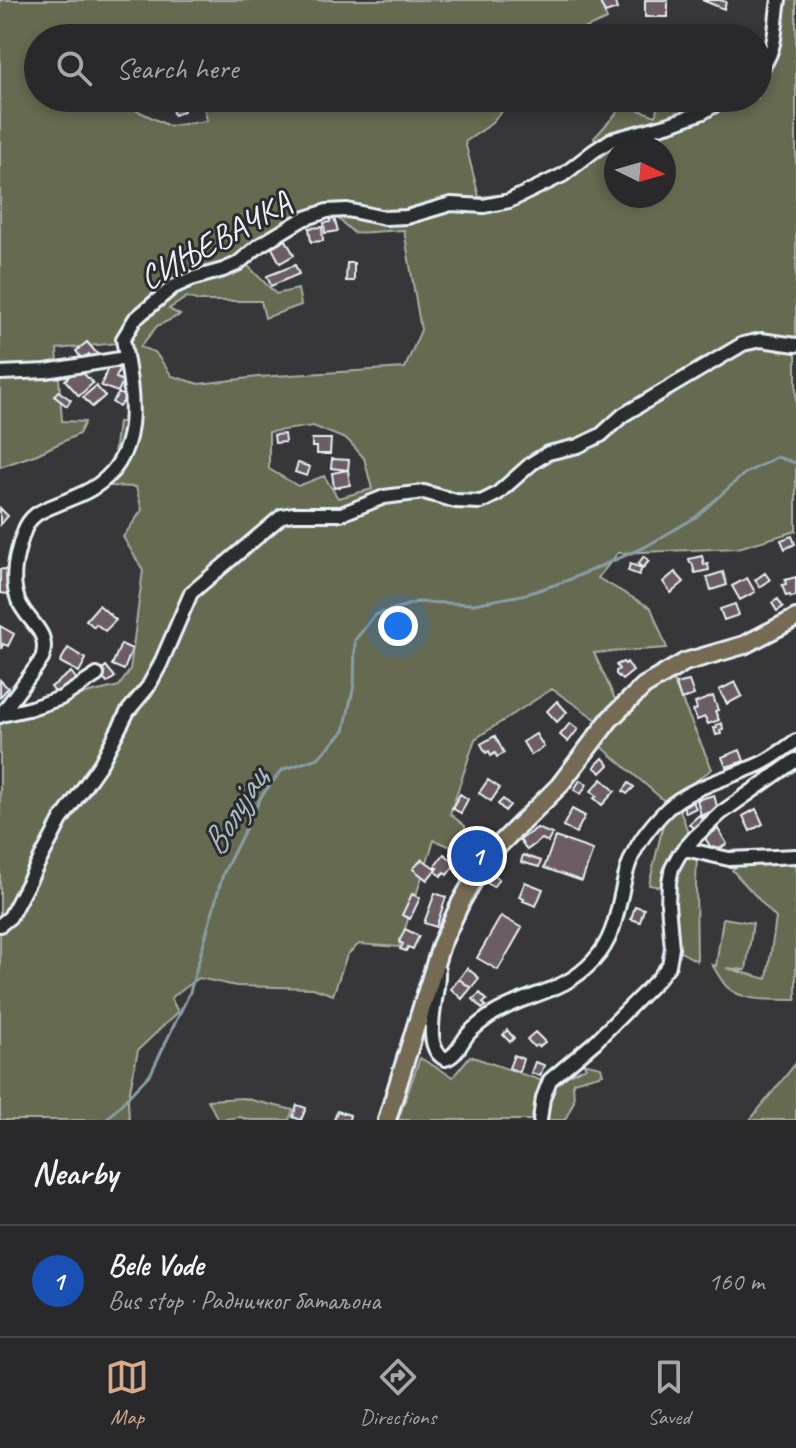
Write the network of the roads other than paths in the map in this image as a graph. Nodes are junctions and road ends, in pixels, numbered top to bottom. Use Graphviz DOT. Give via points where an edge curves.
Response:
graph roads {
  1 [pos="779,0"];
  2 [pos="772,51"];
  3 [pos="703,112"];
  4 [pos="796,345"];
  5 [pos="126,358"];
  6 [pos="0,373"];
  7 [pos="796,618"];
  8 [pos="97,675"];
  9 [pos="0,716"];
  10 [pos="796,741"];
  11 [pos="796,760"];
  12 [pos="685,849"];
  13 [pos="796,856"];
  14 [pos="0,925"];
  15 [pos="434,964"];
  16 [pos="387,1120"];
  17 [pos="540,1120"];
  1 -- 2 [label="street"];
  3 -- 5 [label="street, СИЊЕВАЧКА" via="611,140 563,175 509,201 451,204 407,217 347,210 303,219 237,264 173,287 151,304 123,339"];
  4 -- 14 [label="street" via="761,340 743,344 623,415 601,435 548,453 481,502 424,492 384,497 341,514 282,516 191,593 148,687 128,711 10,917"];
  5 -- 6 [label="street"];
  5 -- 9 [label="street, СИЊЕВАЧКА" via="133,414 123,455 93,489 35,513 24,530 14,576 18,600 44,637 45,648"];
  7 -- 15 [label="main road" via="756,640 675,667 644,686 600,731 559,786 487,857 455,912"];
  8 -- 9 [label="street" via="61,698"];
  10 -- 15 [label="street" via="670,807 633,853 611,933 594,960 573,980 494,1013 445,1059 436,1054 432,1042 439,973"];
  11 -- 12 [label="street" via="721,813"];
  12 -- 13 [label="street" via="729,859"];
  12 -- 17 [label="street" via="669,882 669,965 550,1080"];
  15 -- 16 [label="main road"];
}
